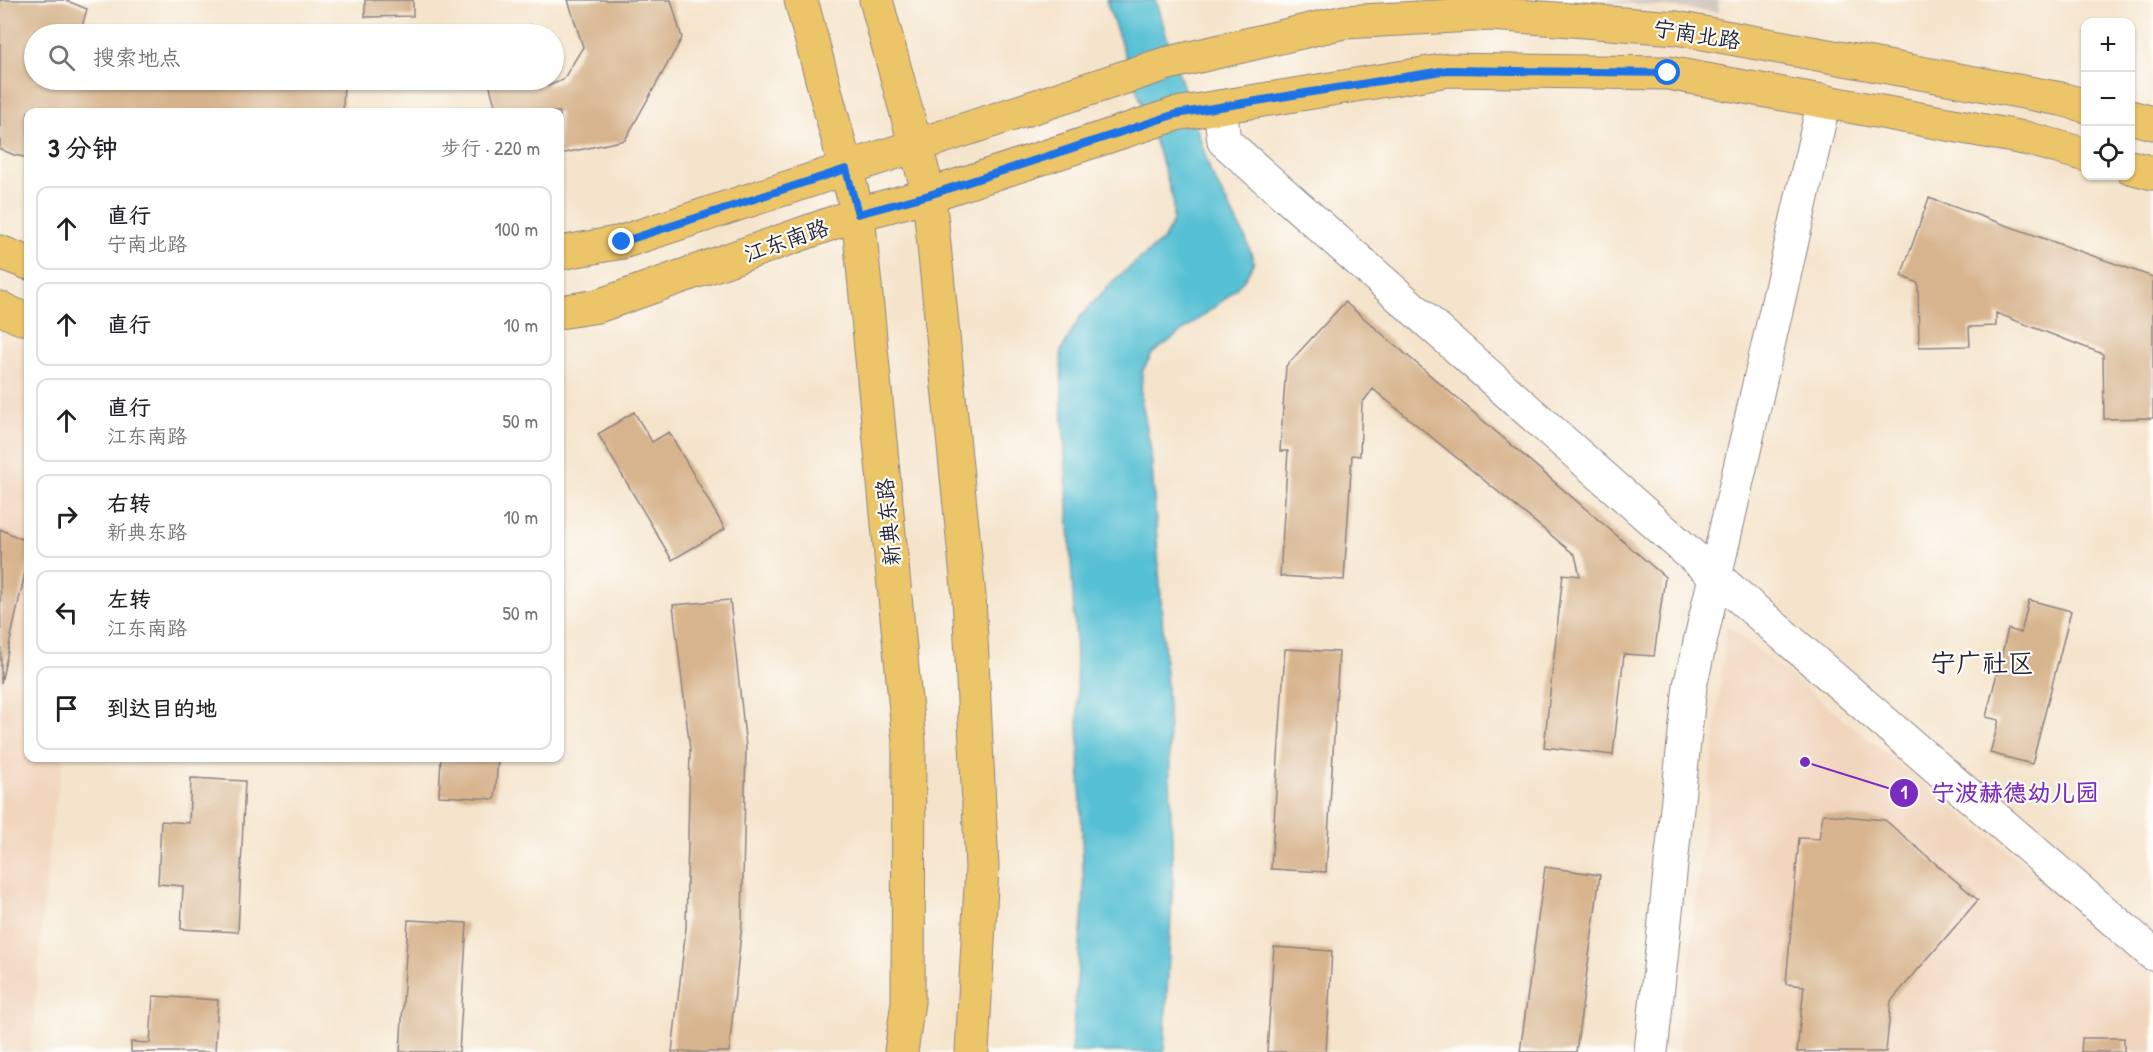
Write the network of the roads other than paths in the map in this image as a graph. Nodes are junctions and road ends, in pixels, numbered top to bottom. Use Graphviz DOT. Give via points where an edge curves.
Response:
graph roads {
  1 [pos="801,0"];
  2 [pos="876,0"];
  3 [pos="1824,101"];
  4 [pos="2081,105"];
  5 [pos="1220,107"];
  6 [pos="2135,118"];
  7 [pos="2153,123"];
  8 [pos="1115,133"];
  9 [pos="916,147"];
  10 [pos="2081,153"];
  11 [pos="2135,168"];
  12 [pos="846,169"];
  13 [pos="2153,173"];
  14 [pos="929,195"];
  15 [pos="858,214"];
  16 [pos="0,252"];
  17 [pos="564,252"];
  18 [pos="24,261"];
  19 [pos="0,308"];
  20 [pos="564,311"];
  21 [pos="24,318"];
  22 [pos="1714,576"];
  23 [pos="2153,954"];
  24 [pos="901,1052"];
  25 [pos="972,1052"];
  26 [pos="1651,1052"];
  1 -- 12 [label="main road, 新典东路"];
  2 -- 9 [label="main road"];
  3 -- 5 [label="main road, 宁南北路" via="1668,73 1448,70"];
  3 -- 10 [label="main road, 宁南北路" via="2029,139"];
  3 -- 22 [label="street"];
  4 -- 9 [label="main road, 宁南北路" via="1676,28 1491,14 1344,22 1165,64"];
  5 -- 8 [label="main road, 宁南北路" via="1176,114"];
  5 -- 22 [label="street" via="1224,141"];
  6 -- 7 [label="main road"];
  8 -- 14 [label="main road, 江东南路"];
  9 -- 12 [label="main road"];
  9 -- 14 [label="main road"];
  11 -- 13 [label="main road"];
  12 -- 15 [label="main road, 新典东路"];
  12 -- 17 [label="main road" via="622,242"];
  14 -- 15 [label="main road, 江东南路"];
  14 -- 25 [label="main road" via="969,597 982,868"];
  15 -- 20 [label="main road, 江东南路" via="598,306"];
  15 -- 24 [label="main road, 新典东路" via="909,741 908,1002"];
  16 -- 18 [label="main road"];
  19 -- 21 [label="main road"];
  22 -- 23 [label="street"];
  22 -- 26 [label="street" via="1690,686"];
}
